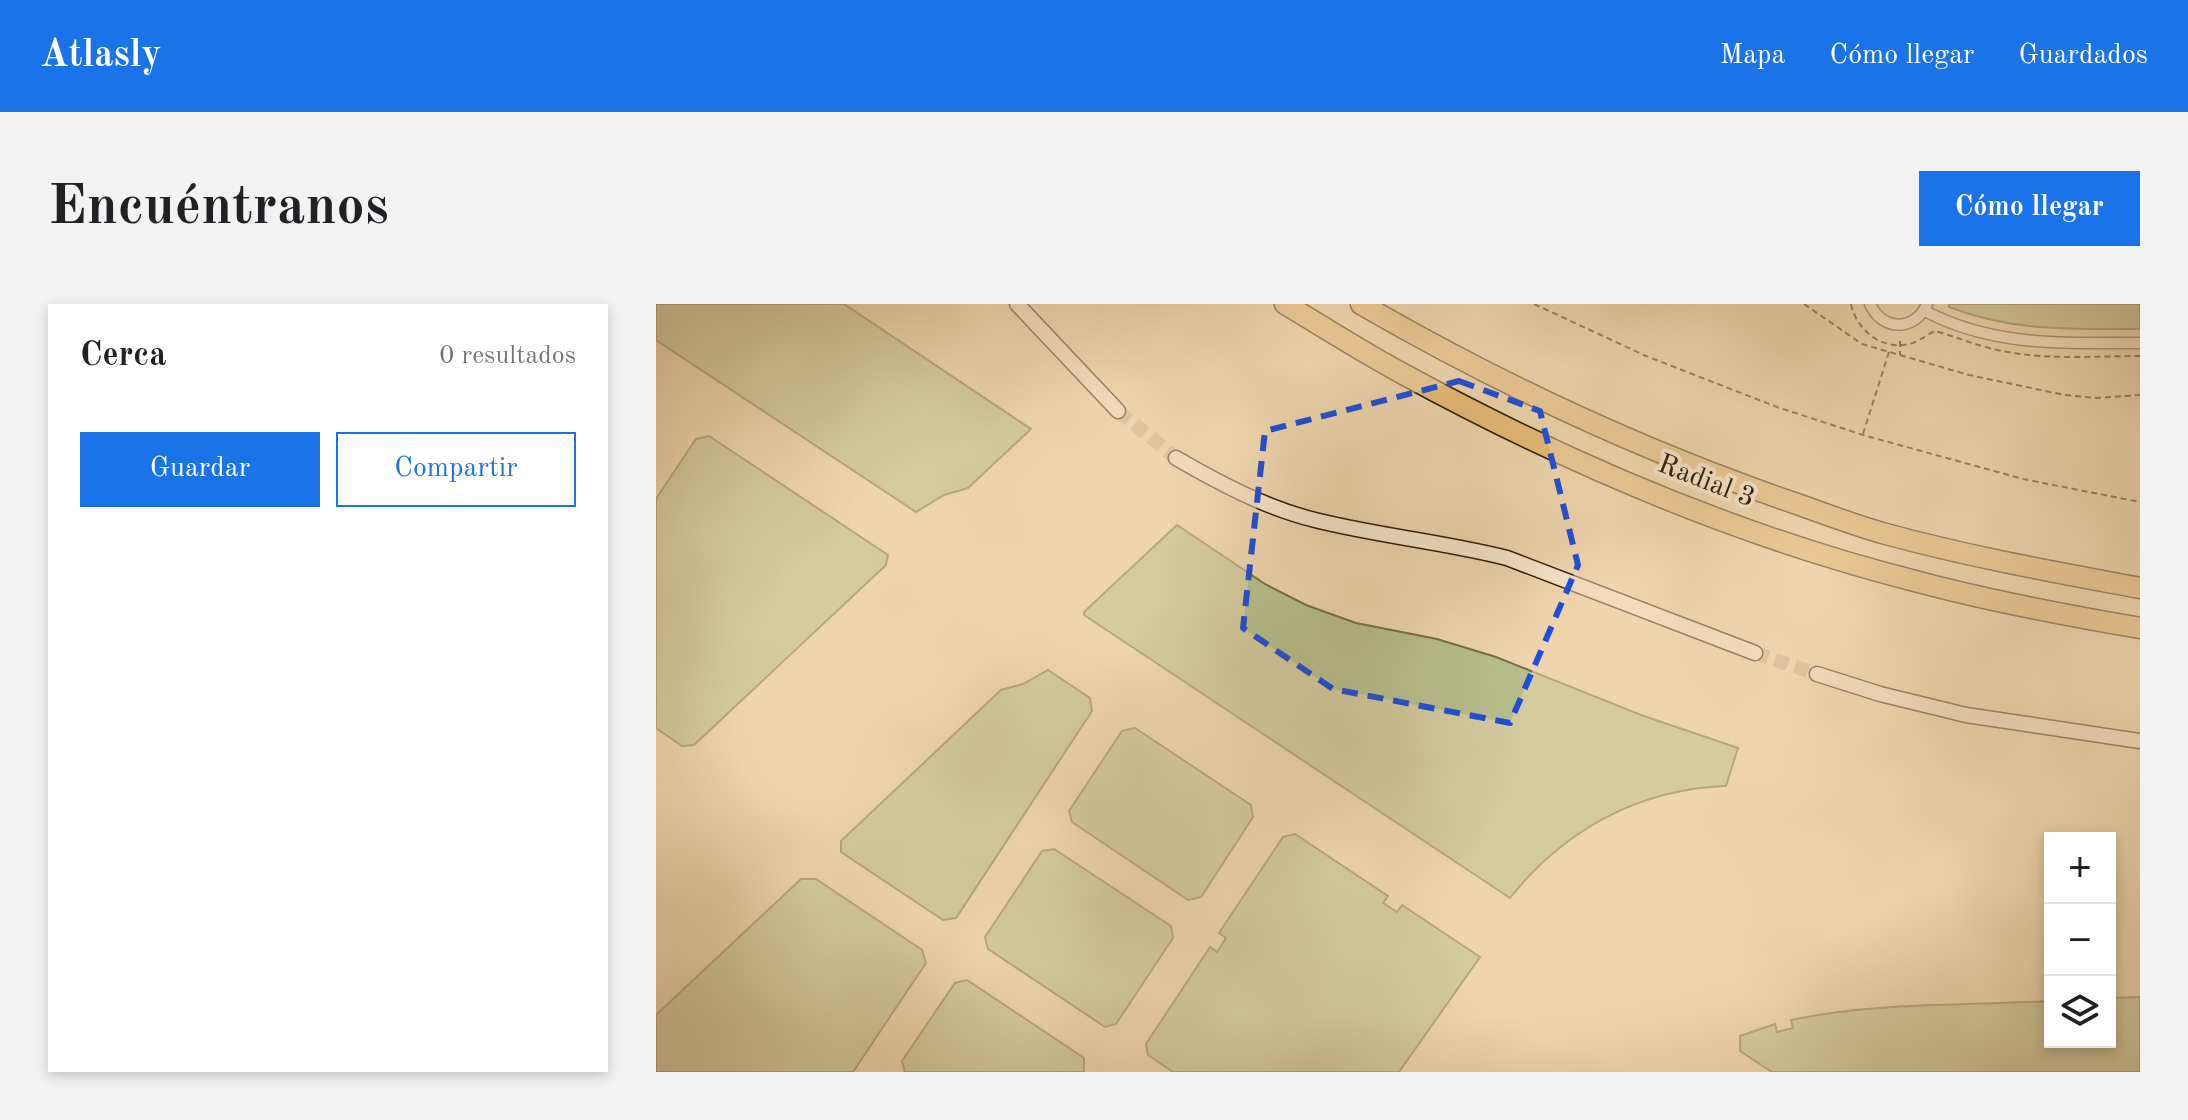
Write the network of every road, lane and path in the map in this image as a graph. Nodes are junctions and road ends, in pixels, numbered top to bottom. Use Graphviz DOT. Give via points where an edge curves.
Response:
graph roads {
  1 [pos="1017,304"];
  2 [pos="1285,304"];
  3 [pos="1361,304"];
  4 [pos="1534,304"];
  5 [pos="1804,304"];
  6 [pos="1870,304"];
  7 [pos="1926,307"];
  8 [pos="1900,341"];
  9 [pos="2140,343"];
  10 [pos="1889,352"];
  11 [pos="1900,355"];
  12 [pos="2140,395"];
  13 [pos="1118,411"];
  14 [pos="1863,435"];
  15 [pos="1176,458"];
  16 [pos="2140,502"];
  17 [pos="2140,588"];
  18 [pos="2140,628"];
  19 [pos="1755,653"];
  20 [pos="1817,674"];
  21 [pos="2140,741"];
  1 -- 13 [label="street"];
  2 -- 18 [label="highway, Radial 3" via="1405,375 1593,467 1687,506 1913,581"];
  3 -- 17 [label="highway, Radial 3" via="1485,373 1699,470 1884,533 2001,563"];
  4 -- 14 [label="path" via="1646,356"];
  5 -- 10 [label="path" via="1862,344"];
  6 -- 7 [label="street" via="1875,315 1891,325 1910,323"];
  7 -- 9 [label="street" via="1953,324 2025,342"];
  8 -- 11 [label="path"];
  10 -- 11 [label="path"];
  10 -- 14 [label="path"];
  11 -- 12 [label="path" via="2065,395"];
  14 -- 16 [label="path" via="2023,479"];
  15 -- 19 [label="street" via="1216,481 1313,520 1507,558"];
  20 -- 21 [label="street" via="1966,715"];
}
